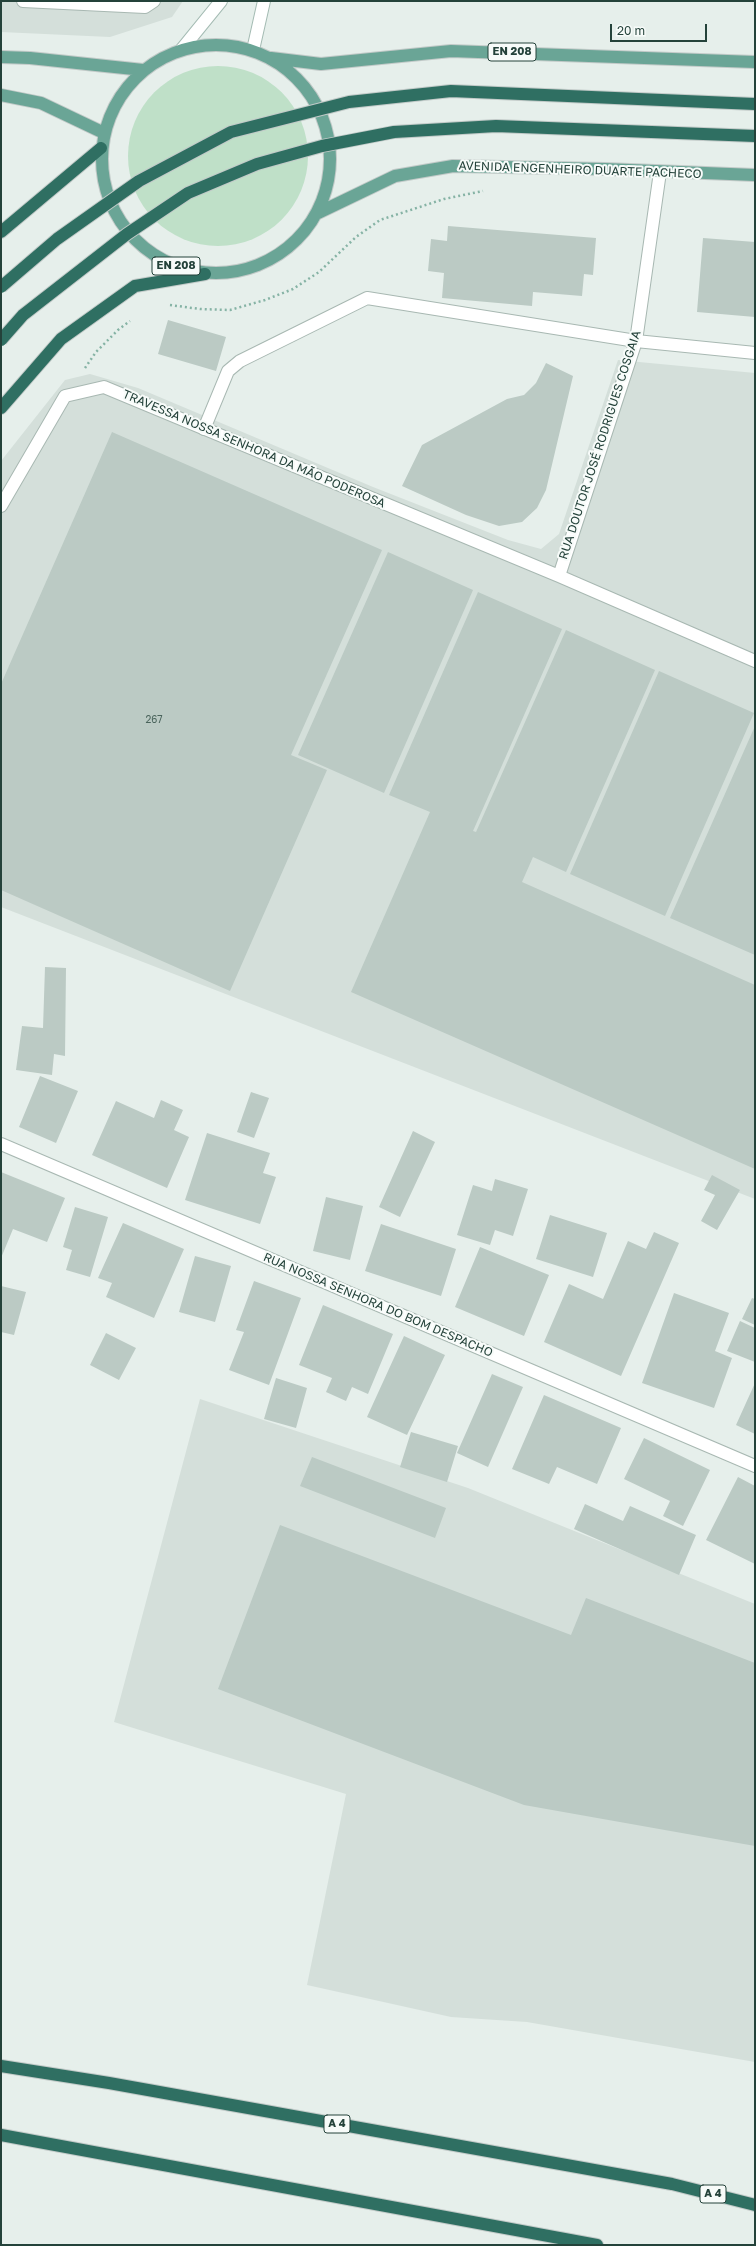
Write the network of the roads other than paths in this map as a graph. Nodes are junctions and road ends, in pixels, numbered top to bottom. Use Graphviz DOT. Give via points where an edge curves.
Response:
graph roads {
  1 [pos="23,1"];
  2 [pos="154,1"];
  3 [pos="221,1"];
  4 [pos="264,1"];
  5 [pos="182,49"];
  6 [pos="253,50"];
  7 [pos="1,57"];
  8 [pos="270,58"];
  9 [pos="755,62"];
  10 [pos="142,70"];
  11 [pos="1,95"];
  12 [pos="755,104"];
  13 [pos="104,133"];
  14 [pos="755,136"];
  15 [pos="101,148"];
  16 [pos="660,172"];
  17 [pos="755,175"];
  18 [pos="318,213"];
  19 [pos="1,232"];
  20 [pos="205,274"];
  21 [pos="1,287"];
  22 [pos="1,340"];
  23 [pos="636,341"];
  24 [pos="755,353"];
  25 [pos="1,408"];
  26 [pos="204,429"];
  27 [pos="1,506"];
  28 [pos="559,576"];
  29 [pos="755,661"];
  30 [pos="1,1144"];
  31 [pos="755,1466"];
  32 [pos="1,2066"];
  33 [pos="1,2134"];
  34 [pos="755,2205"];
  35 [pos="598,2245"];
  1 -- 2 [label="street" via="145,7"];
  3 -- 5 [label="street"];
  4 -- 6 [label="street"];
  5 -- 6 [label="main road, EN 208" via="217,44"];
  5 -- 10 [label="main road, EN 208"];
  6 -- 8 [label="main road, EN 208"];
  7 -- 10 [label="main road"];
  8 -- 9 [label="main road, EN 208" via="321,64 451,51"];
  8 -- 18 [label="main road, EN 208" via="299,79 320,109 330,143 330,179"];
  10 -- 13 [label="main road, EN 208" via="118,98"];
  11 -- 13 [label="main road" via="42,103"];
  12 -- 21 [label="highway, bridge" via="450,91 349,102 231,132 139,181 57,239"];
  13 -- 15 [label="main road, EN 208"];
  14 -- 22 [label="highway, bridge" via="496,126 394,132 322,146 257,164 188,193 127,234 23,315"];
  15 -- 19 [label="highway"];
  15 -- 20 [label="main road, EN 208" via="103,184 116,217 140,245 170,265"];
  16 -- 17 [label="main road, AVENIDA ENGENHEIRO DUARTE PACHECO / EN 208"];
  16 -- 18 [label="main road, AVENIDA ENGENHEIRO DUARTE PACHECO / EN 208" via="453,166 396,176"];
  16 -- 23 [label="street, RUA DOUTOR JOSÉ RODRIGUES COSGAIA"];
  18 -- 20 [label="main road, EN 208" via="298,241 271,260 239,272"];
  20 -- 25 [label="highway" via="135,286 61,339"];
  23 -- 24 [label="street"];
  23 -- 26 [label="street" via="367,298 240,361 228,371"];
  23 -- 28 [label="street, RUA DOUTOR JOSÉ RODRIGUES COSGAIA"];
  26 -- 27 [label="street, TRAVESSA NOSSA SENHORA DA MÃO PODEROSA" via="104,387 65,396"];
  26 -- 28 [label="street, TRAVESSA NOSSA SENHORA DA MÃO PODEROSA"];
  28 -- 29 [label="street, TRAVESSA NOSSA SENHORA DA MÃO PODEROSA"];
  30 -- 31 [label="street, RUA NOSSA SENHORA DO BOM DESPACHO"];
  32 -- 34 [label="highway, A 4" via="672,2184"];
  33 -- 35 [label="highway"];
}
